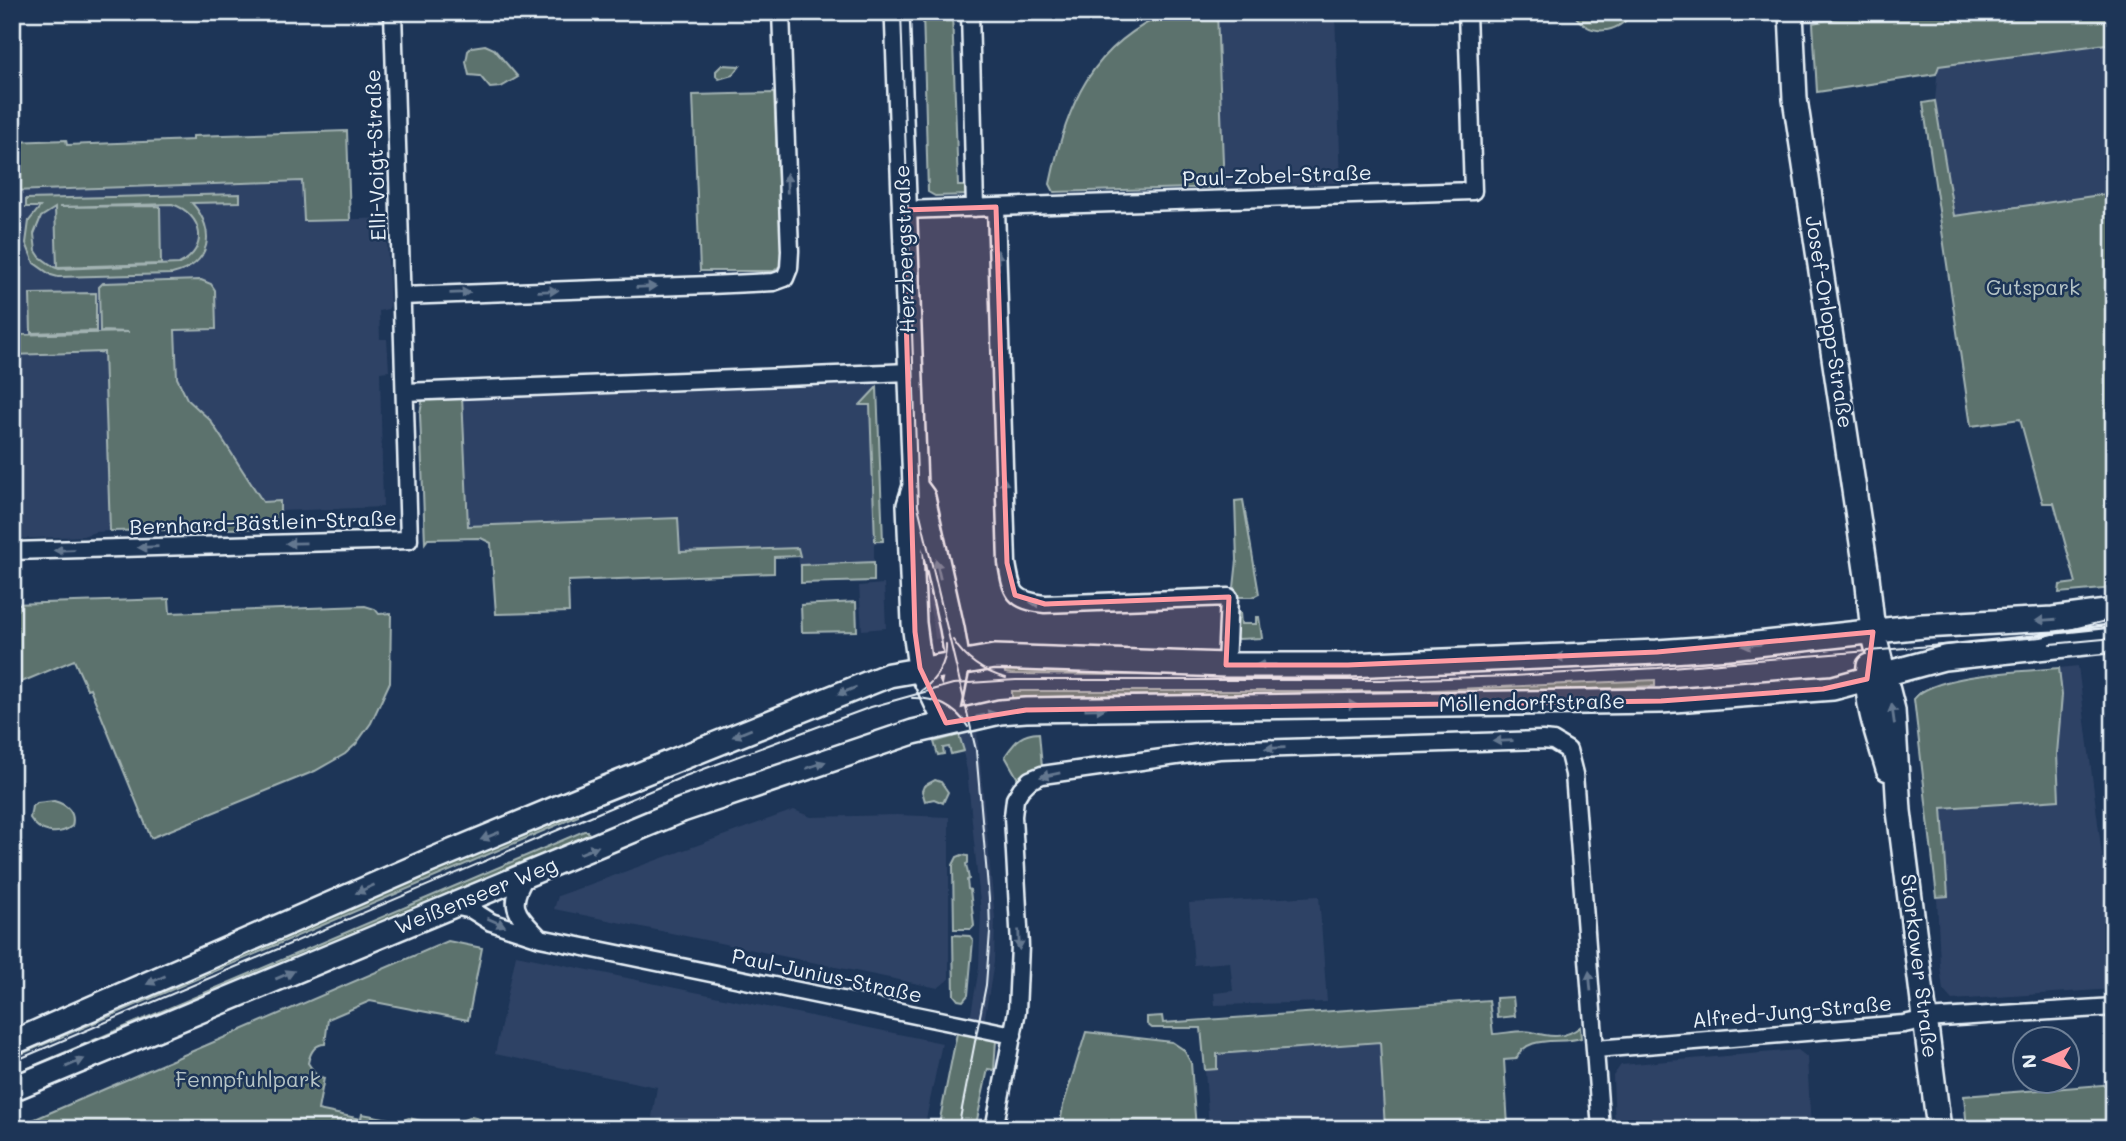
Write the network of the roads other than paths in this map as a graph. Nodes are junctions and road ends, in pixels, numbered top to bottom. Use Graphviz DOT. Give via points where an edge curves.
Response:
graph roads {
  1 [pos="393,12"];
  2 [pos="781,12"];
  3 [pos="897,12"];
  4 [pos="970,12"];
  5 [pos="1467,12"];
  6 [pos="1791,12"];
  7 [pos="996,207"];
  8 [pos="975,208"];
  9 [pos="904,210"];
  10 [pos="402,296"];
  11 [pos="910,372"];
  12 [pos="405,392"];
  13 [pos="915,486"];
  14 [pos="12,551"];
  15 [pos="2114,611"];
  16 [pos="1873,632"];
  17 [pos="2114,640"];
  18 [pos="958,663"];
  19 [pos="1226,665"];
  20 [pos="920,668"];
  21 [pos="1875,677"];
  22 [pos="946,723"];
  23 [pos="526,876"];
  24 [pos="452,905"];
  25 [pos="540,938"];
  26 [pos="2114,1007"];
  27 [pos="1926,1019"];
  28 [pos="1013,1035"];
  29 [pos="12,1043"];
  30 [pos="1596,1049"];
  31 [pos="12,1089"];
  32 [pos="994,1129"];
  33 [pos="1601,1129"];
  34 [pos="1939,1129"];
  1 -- 10 [label="street, Elli-Voigt-Straße"];
  10 -- 2 [label="street, one-way" via="774,282 788,274"];
  3 -- 9 [label="main road, Herzbergstraße"];
  4 -- 8 [label="street"];
  5 -- 7 [label="street, Paul-Zobel-Straße" via="1473,191"];
  6 -- 16 [label="main road, Josef-Orlopp-Straße" via="1795,99"];
  7 -- 8 [label="street, Paul-Zobel-Straße"];
  19 -- 7 [label="street, one-way" via="1229,597 1066,604 1025,602 1015,595 1007,563"];
  8 -- 9 [label="street, Paul-Zobel-Straße"];
  9 -- 11 [label="main road, Herzbergstraße"];
  10 -- 12 [label="street, Bernhard-Bästlein-Straße"];
  11 -- 12 [label="street"];
  11 -- 13 [label="main road, Herzbergstraße"];
  12 -- 14 [label="street, Bernhard-Bästlein-Straße, one-way" via="409,540"];
  18 -- 13 [label="main road, Herzbergstraße, one-way" via="923,498"];
  13 -- 20 [label="main road, Herzbergstraße" via="909,505"];
  15 -- 16 [label="main road, Möllendorffstraße, one-way" via="2053,620"];
  16 -- 19 [label="main road, Möllendorffstraße, one-way" via="1651,653 1358,665"];
  16 -- 21 [label="main road, Storkower Straße"];
  17 -- 21 [label="main road, Möllendorffstraße" via="1944,658"];
  18 -- 19 [label="main road, Möllendorffstraße" via="1010,657"];
  18 -- 20 [label="main road, Möllendorffstraße"];
  18 -- 22 [label="main road, Herzbergstraße"];
  20 -- 22 [label="main road, Herzbergstraße"];
  20 -- 29 [label="main road, one-way" via="889,675 581,798"];
  22 -- 21 [label="main road, Möllendorffstraße, one-way" via="1026,710 1661,701 1833,688"];
  21 -- 27 [label="main road, Storkower Straße" via="1894,720 1898,803"];
  23 -- 22 [label="main road, Weißenseer Weg, one-way" via="682,810"];
  23 -- 24 [label="main road, Weißenseer Weg"];
  23 -- 25 [label="street" via="514,900 520,917"];
  24 -- 25 [label="street, Paul-Junius-Straße, one-way"];
  31 -- 24 [label="main road, Weißenseer Weg, one-way"];
  25 -- 28 [label="street, Paul-Junius-Straße"];
  26 -- 27 [label="street, Alfred-Jung-Straße"];
  27 -- 30 [label="street, Alfred-Jung-Straße"];
  27 -- 34 [label="main road, Storkower Straße"];
  30 -- 28 [label="street, Möllendorffstraße, one-way" via="1574,774 1568,750 1542,740 1219,750 1030,780 1017,794 1013,816 1020,946"];
  28 -- 32 [label="street"];
  30 -- 33 [label="street"];
}
